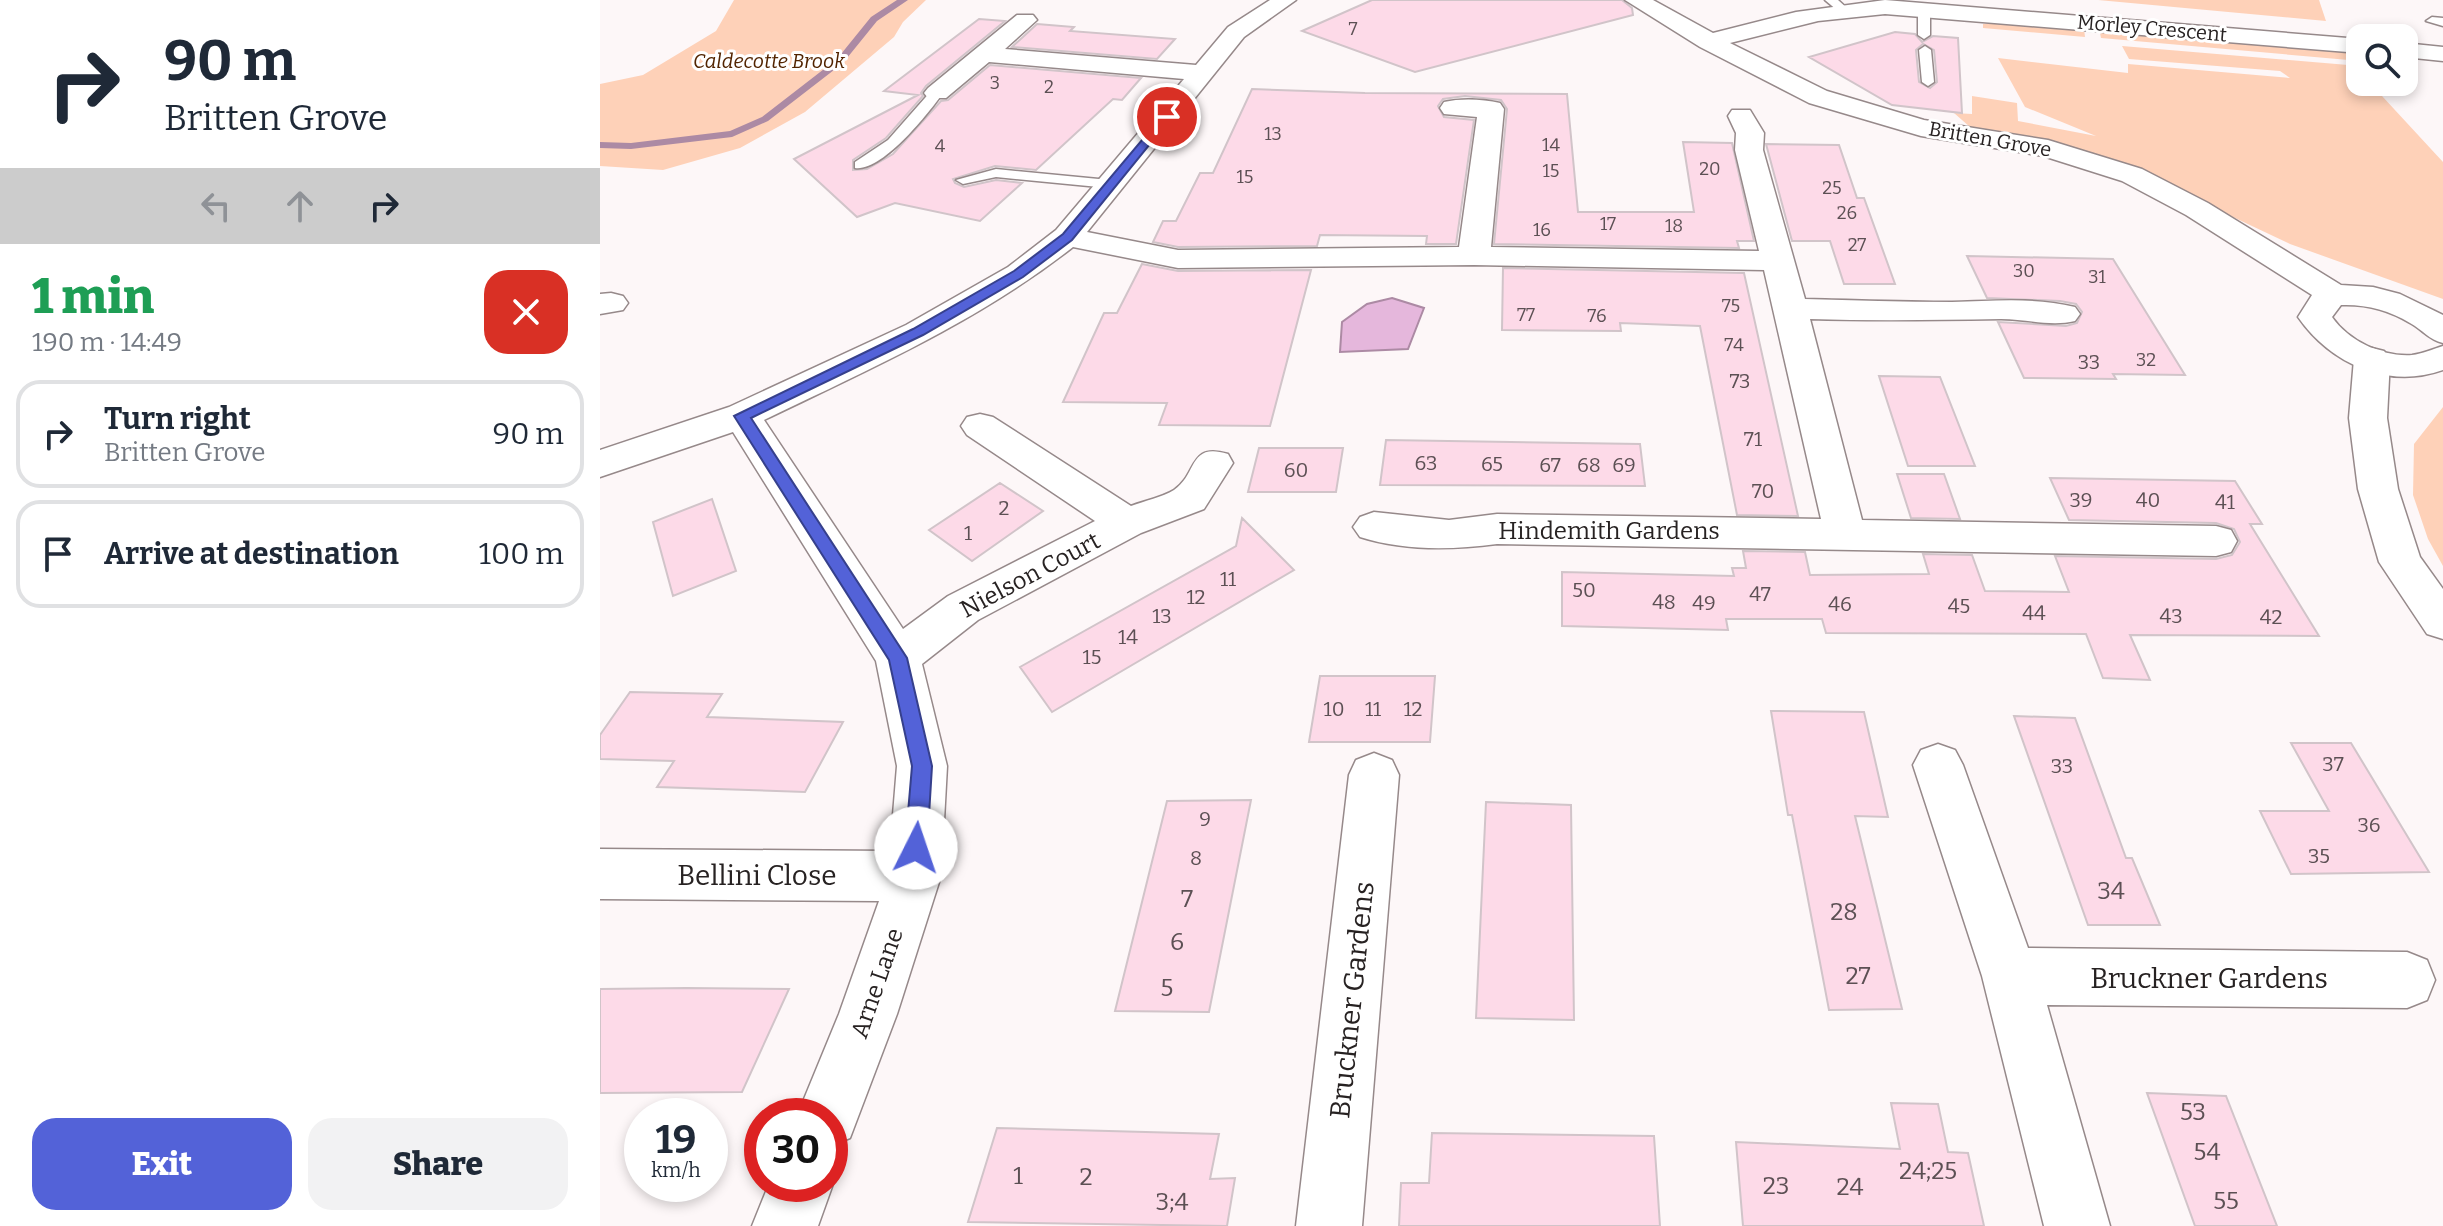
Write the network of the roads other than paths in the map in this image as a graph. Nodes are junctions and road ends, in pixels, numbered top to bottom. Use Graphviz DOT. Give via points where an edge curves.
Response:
graph roads {
  1 [pos="1285,0"];
  2 [pos="1636,0"];
  3 [pos="1836,5"];
  4 [pos="1924,7"];
  5 [pos="1025,20"];
  6 [pos="1924,35"];
  7 [pos="1709,42"];
  8 [pos="2346,45"];
  9 [pos="1925,50"];
  10 [pos="2418,51"];
  11 [pos="983,54"];
  12 [pos="2443,54"];
  13 [pos="1205,73"];
  14 [pos="1928,82"];
  15 [pos="937,93"];
  16 [pos="1453,108"];
  17 [pos="1741,116"];
  18 [pos="1006,158"];
  19 [pos="860,165"];
  20 [pos="996,173"];
  21 [pos="963,180"];
  22 [pos="1109,184"];
  23 [pos="1067,237"];
  24 [pos="1474,256"];
  25 [pos="1777,261"];
  26 [pos="2336,296"];
  27 [pos="1791,309"];
  28 [pos="2063,314"];
  29 [pos="2443,333"];
  30 [pos="2443,357"];
  31 [pos="2372,359"];
  32 [pos="742,416"];
  33 [pos="980,426"];
  34 [pos="1214,463"];
  35 [pos="600,464"];
  36 [pos="1127,523"];
  37 [pos="1374,527"];
  38 [pos="1845,533"];
  39 [pos="2216,541"];
  40 [pos="2443,622"];
  41 [pos="898,658"];
  42 [pos="1938,765"];
  43 [pos="1374,775"];
  44 [pos="600,874"];
  45 [pos="914,876"];
  46 [pos="2010,976"];
  47 [pos="2407,980"];
  48 [pos="835,1098"];
  49 [pos="794,1202"];
  50 [pos="785,1226"];
  51 [pos="1329,1226"];
  52 [pos="2077,1226"];
  1 -- 13 [label="street" via="1236,32"];
  2 -- 7 [label="street, Britten Grove"];
  3 -- 4 [label="street, Morley Crescent"];
  3 -- 7 [label="street, Morley Crescent"];
  4 -- 6 [label="lane"];
  4 -- 8 [label="street, Morley Crescent"];
  5 -- 11 [label="street"];
  7 -- 26 [label="street, Britten Grove" via="1818,97 1870,114 1921,128 2048,148 2132,175"];
  9 -- 14 [label="lane"];
  10 -- 12 [label="street"];
  11 -- 13 [label="street"];
  11 -- 15 [label="street"];
  13 -- 22 [label="street"];
  15 -- 19 [label="lane" via="893,143"];
  16 -- 24 [label="street" via="1491,109"];
  17 -- 25 [label="street" via="1750,133 1749,150"];
  18 -- 20 [label="lane"];
  20 -- 21 [label="lane"];
  20 -- 22 [label="lane"];
  22 -- 23 [label="street"];
  23 -- 24 [label="street" via="1178,259"];
  23 -- 32 [label="street" via="1019,274 918,332"];
  24 -- 25 [label="street"];
  25 -- 27 [label="street"];
  26 -- 29 [label="street" via="2396,303"];
  26 -- 31 [label="street" via="2316,308 2321,329"];
  27 -- 28 [label="street"];
  27 -- 38 [label="street"];
  30 -- 31 [label="street" via="2417,366"];
  31 -- 40 [label="street" via="2368,418 2378,489 2400,562"];
  32 -- 35 [label="street"];
  32 -- 41 [label="street, Arne Lane"];
  33 -- 36 [label="street, Nielson Court"];
  34 -- 36 [label="street, Nielson Court" via="1190,499"];
  36 -- 41 [label="street, Nielson Court" via="963,608"];
  37 -- 38 [label="street, Hindemith Gardens" via="1449,535 1497,529"];
  38 -- 39 [label="street, Hindemith Gardens"];
  41 -- 45 [label="street, Arne Lane" via="922,766"];
  42 -- 46 [label="street"];
  43 -- 51 [label="street, Bruckner Gardens"];
  44 -- 45 [label="street, Bellini Close"];
  45 -- 48 [label="street, Arne Lane"];
  46 -- 47 [label="street, Bruckner Gardens"];
  46 -- 52 [label="street"];
  49 -- 50 [label="street"];
}
